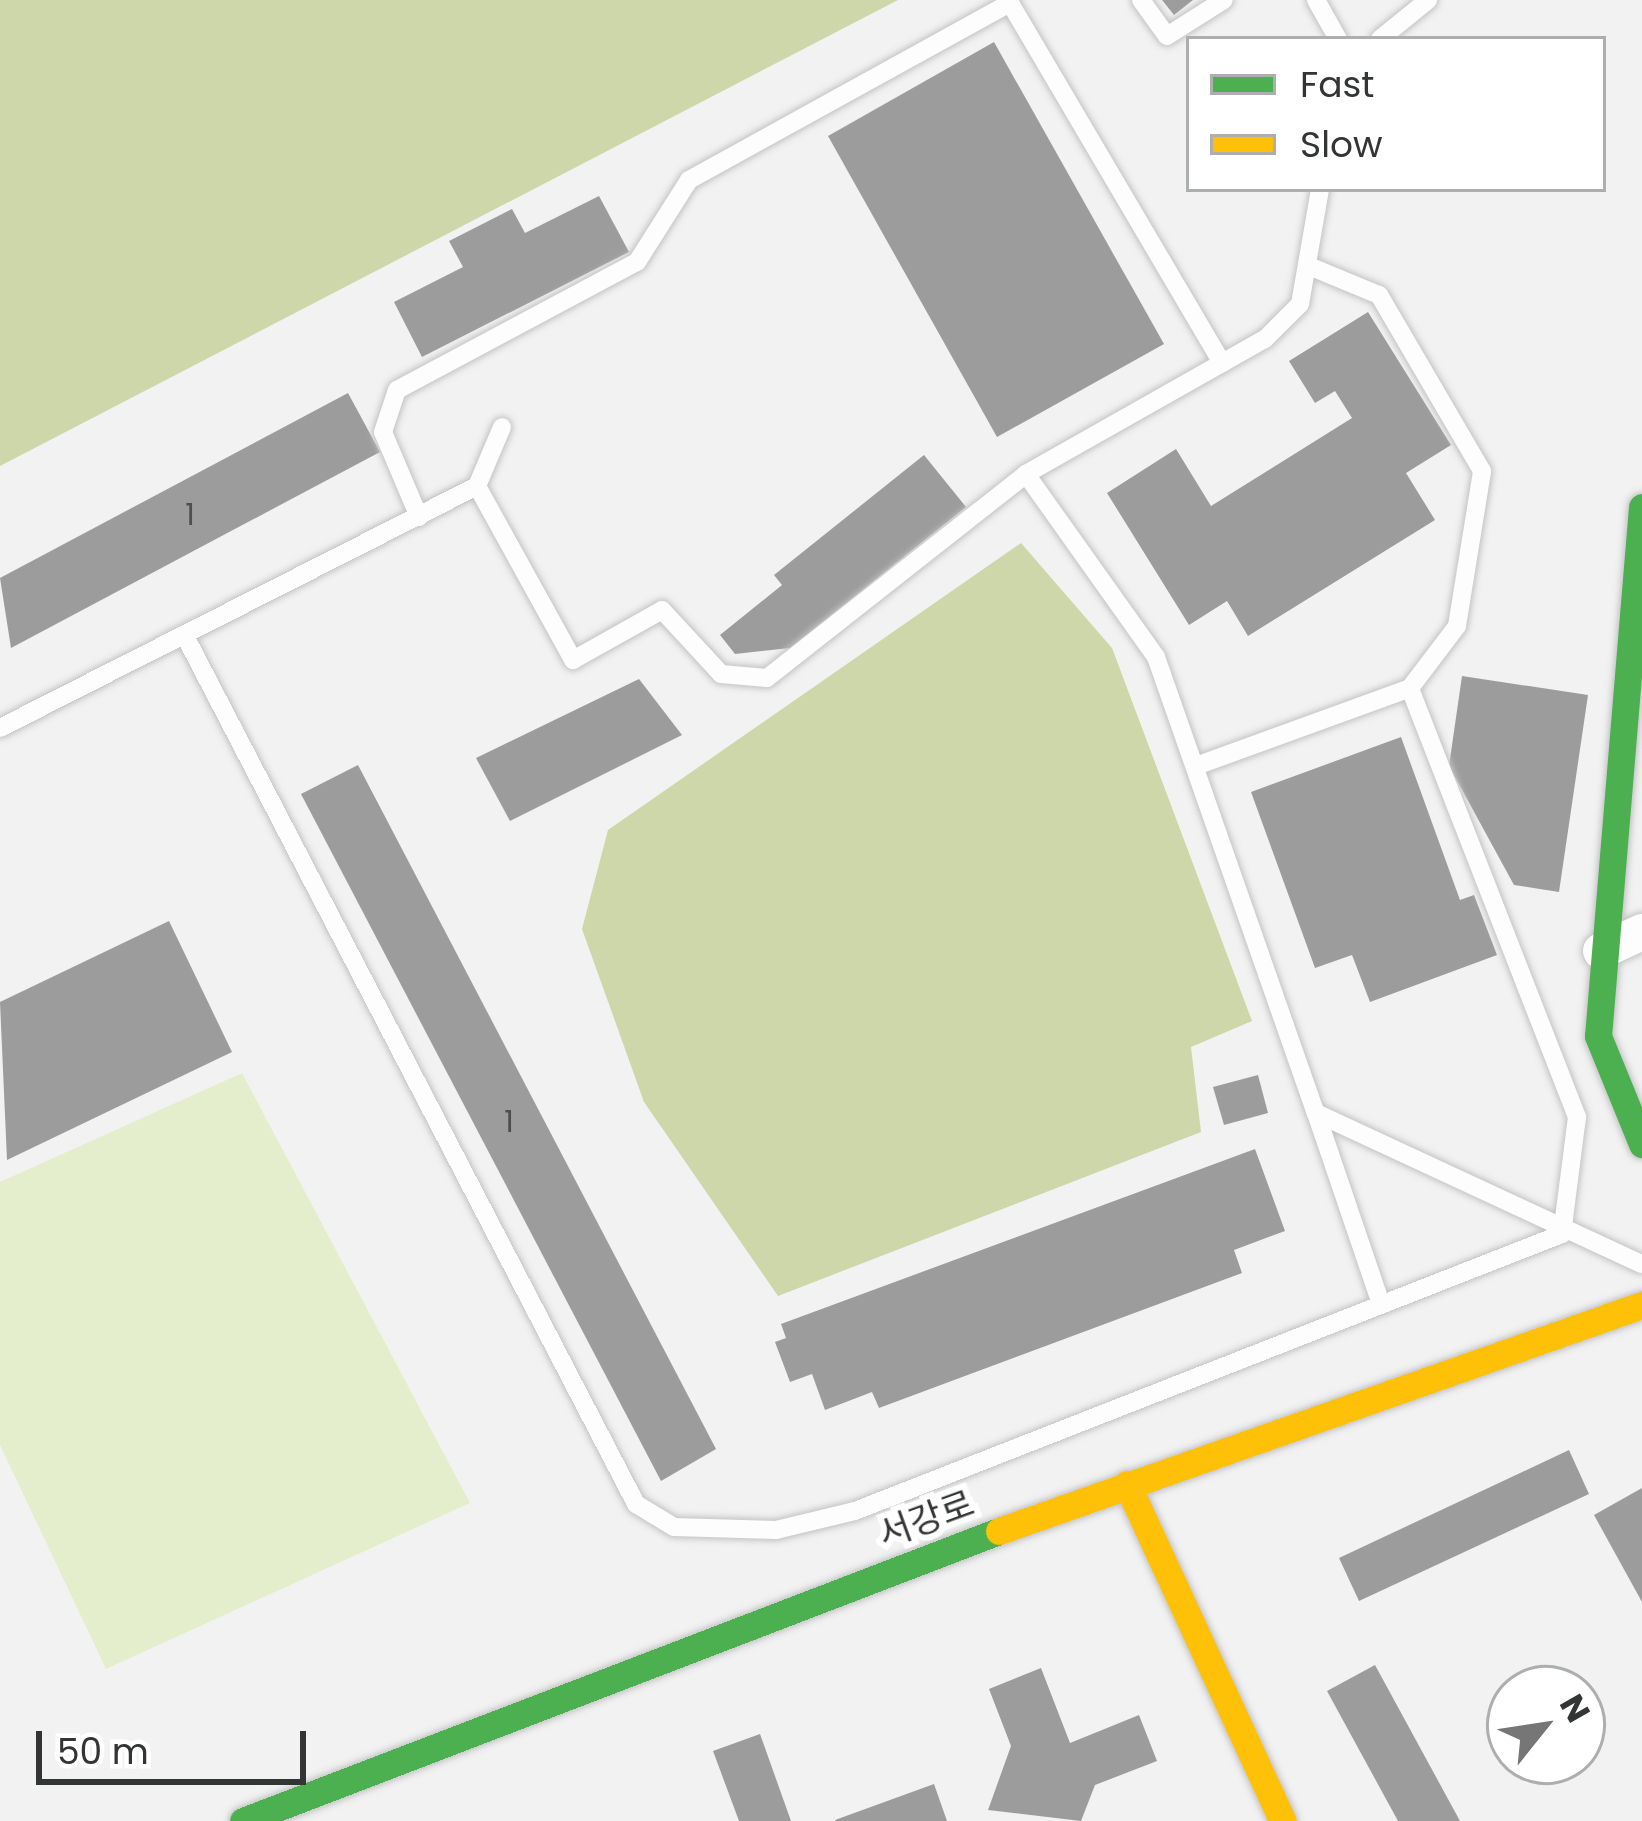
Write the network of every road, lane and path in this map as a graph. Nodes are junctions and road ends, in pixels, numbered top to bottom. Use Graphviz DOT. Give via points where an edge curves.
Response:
graph roads {
  1 [pos="1141,0"];
  2 [pos="1224,0"];
  3 [pos="1316,0"];
  4 [pos="1428,0"];
  5 [pos="1336,36"];
  6 [pos="1384,36"];
  7 [pos="1320,192"];
  8 [pos="1309,266"];
  9 [pos="1222,363"];
  10 [pos="502,427"];
  11 [pos="1026,475"];
  12 [pos="477,486"];
  13 [pos="1642,507"];
  14 [pos="419,517"];
  15 [pos="186,638"];
  16 [pos="1410,688"];
  17 [pos="0,728"];
  18 [pos="1196,766"];
  19 [pos="1642,932"];
  20 [pos="1601,951"];
  21 [pos="1316,1113"];
  22 [pos="1642,1144"];
  23 [pos="1562,1234"];
  24 [pos="1642,1264"];
  25 [pos="1381,1304"];
  26 [pos="1642,1305"];
  27 [pos="1127,1484"];
  28 [pos="243,1821"];
  29 [pos="1283,1821"];
  1 -- 2 [label="lane" via="1167,36"];
  3 -- 5 [label="lane"];
  4 -- 6 [label="lane"];
  7 -- 8 [label="lane"];
  8 -- 9 [label="lane" via="1300,304"];
  8 -- 16 [label="lane" via="1379,295 1482,471 1457,626"];
  9 -- 11 [label="lane"];
  9 -- 14 [label="lane" via="1010,3 689,180 637,262 397,390 383,432"];
  10 -- 12 [label="lane"];
  11 -- 12 [label="lane" via="767,678 721,674 662,610 573,660"];
  11 -- 18 [label="lane" via="1156,657"];
  12 -- 14 [label="lane"];
  13 -- 20 [label="main road"];
  14 -- 15 [label="lane"];
  15 -- 17 [label="lane"];
  15 -- 25 [label="lane" via="636,1504 674,1527 776,1530 856,1511"];
  16 -- 18 [label="lane"];
  16 -- 23 [label="lane" via="1577,1117"];
  18 -- 21 [label="lane"];
  19 -- 20 [label="street"];
  20 -- 22 [label="main road" via="1598,1036"];
  21 -- 23 [label="lane"];
  21 -- 25 [label="lane"];
  23 -- 24 [label="lane"];
  23 -- 25 [label="lane"];
  26 -- 27 [label="main road, 서강로"];
  27 -- 28 [label="main road, 서강로" via="617,1670"];
  27 -- 29 [label="main road"];
}
